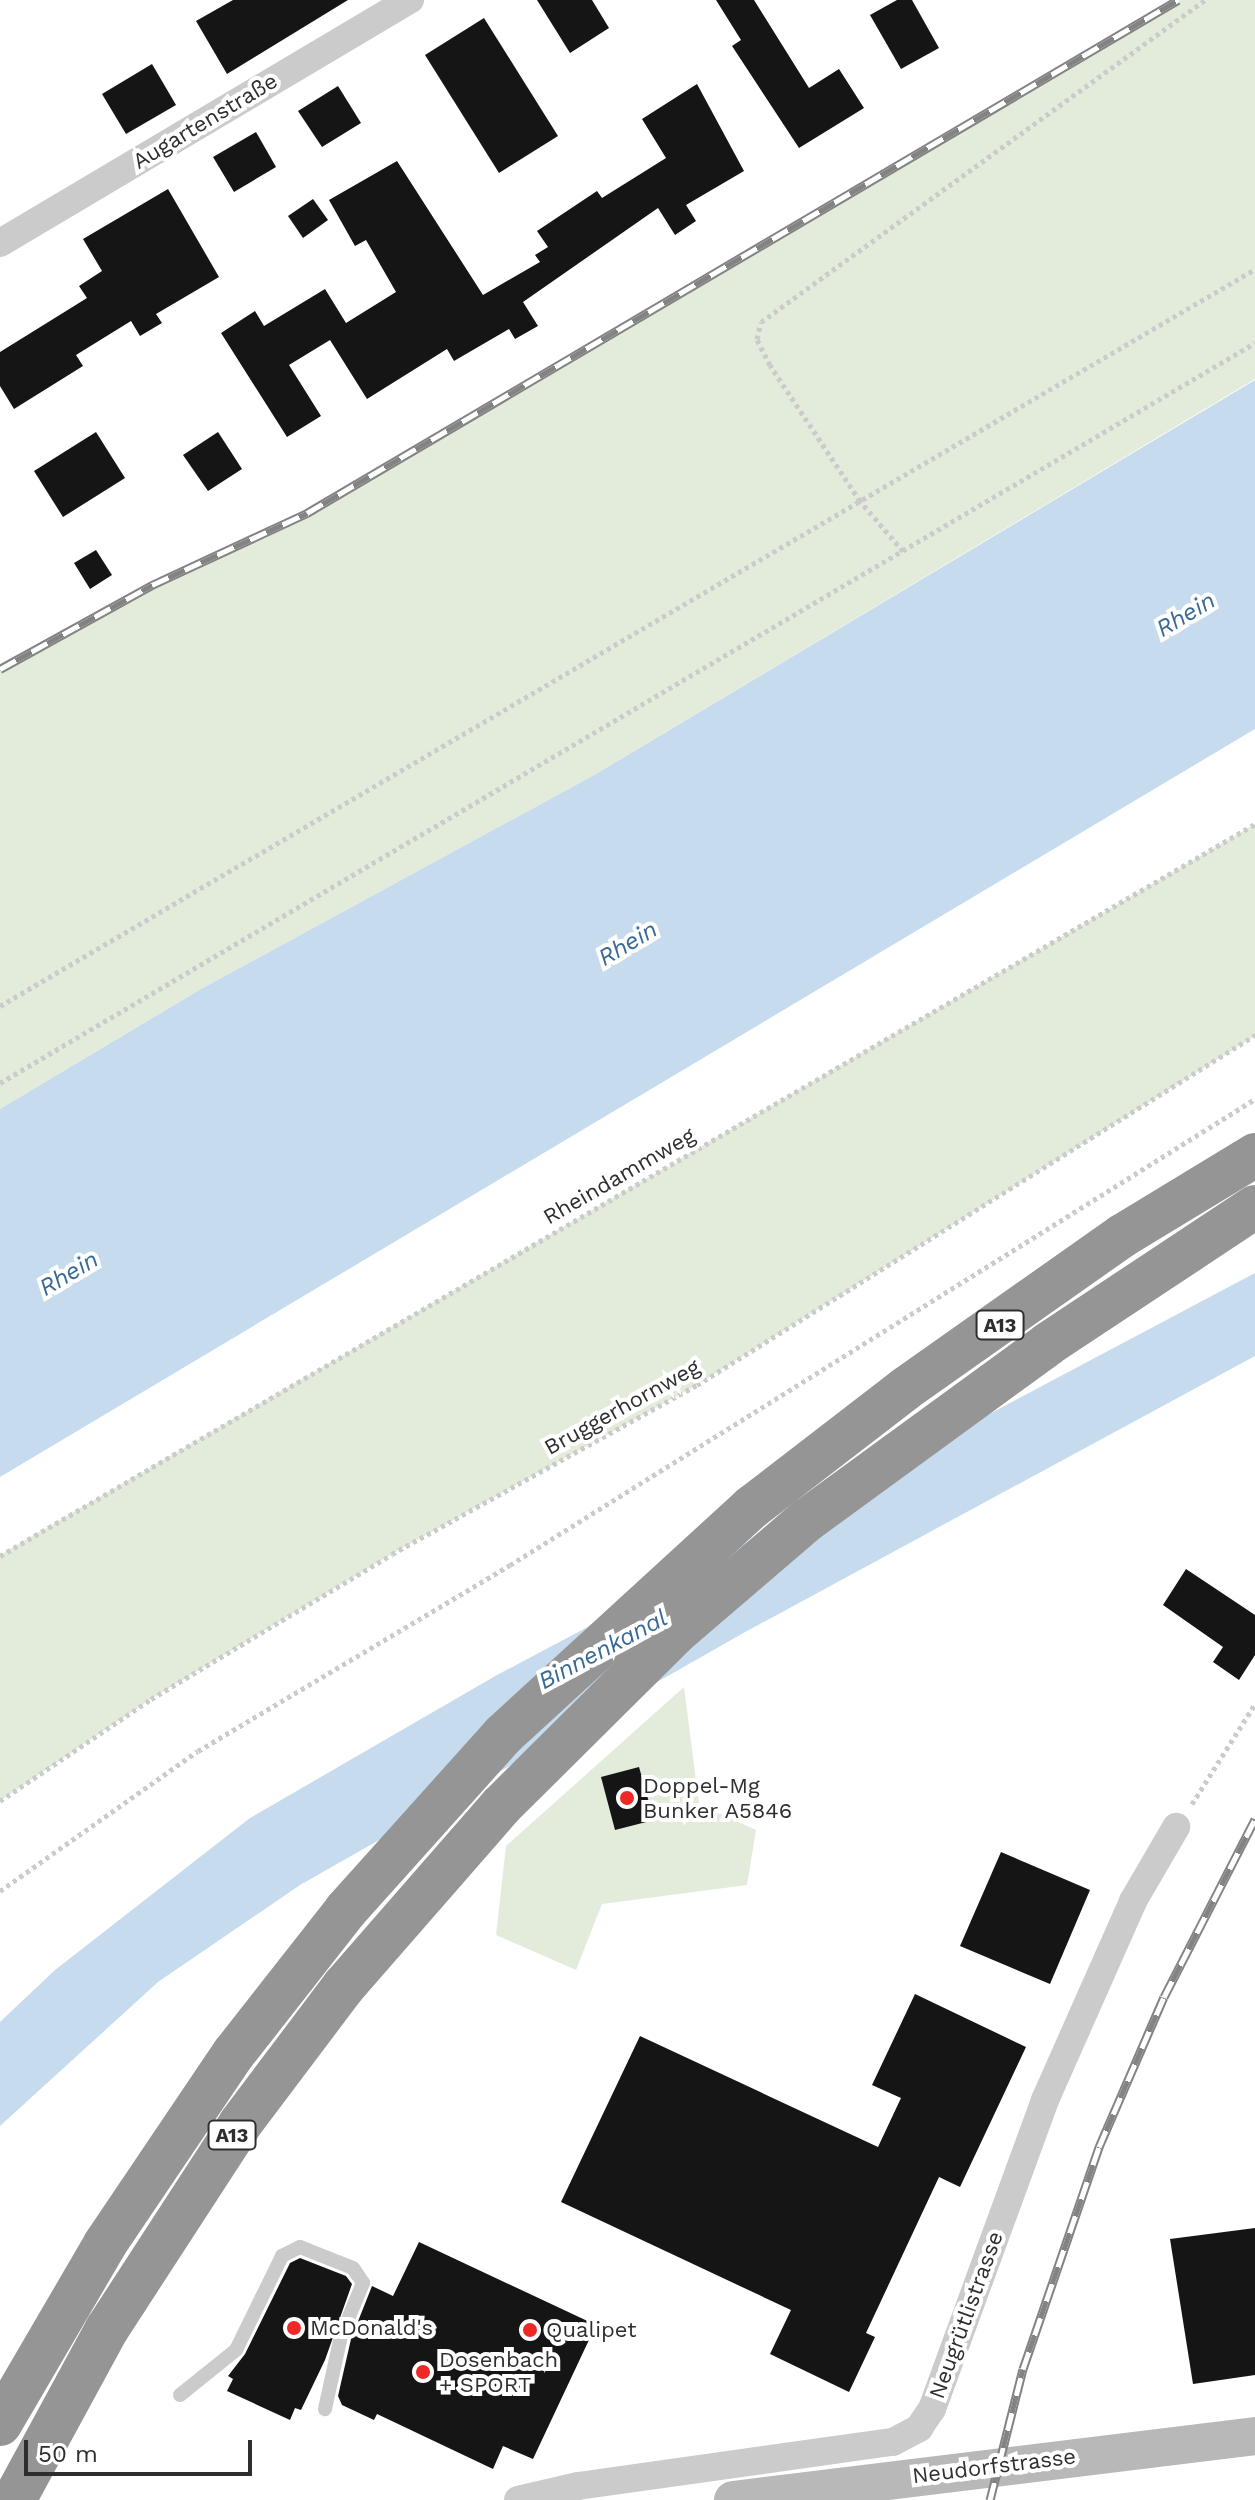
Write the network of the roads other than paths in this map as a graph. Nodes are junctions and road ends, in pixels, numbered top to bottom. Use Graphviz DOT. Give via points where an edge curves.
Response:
graph roads {
  1 [pos="410,0"];
  2 [pos="0,243"];
  3 [pos="1255,1155"];
  4 [pos="1255,1207"];
  5 [pos="1176,1827"];
  6 [pos="180,2395"];
  7 [pos="325,2409"];
  8 [pos="0,2424"];
  9 [pos="1255,2436"];
  10 [pos="14,2500"];
  11 [pos="518,2500"];
  12 [pos="733,2500"];
  1 -- 2 [label="street, Augartenstraße"];
  3 -- 8 [label="highway, A13" via="1122,1236 905,1389 752,1507 503,1735 346,1910 234,2053 144,2181"];
  4 -- 10 [label="highway, A13" via="943,1420 807,1520 675,1633 501,1806 344,1986 240,2124 107,2329"];
  5 -- 11 [label="street, Neugrütlistrasse" via="1133,1901 1045,2100 932,2409 919,2428 893,2442 593,2483"];
  6 -- 7 [label="lane" via="236,2350 282,2256 300,2247 362,2277 341,2336"];
  9 -- 12 [label="main road, Neudorfstrasse"];
}
